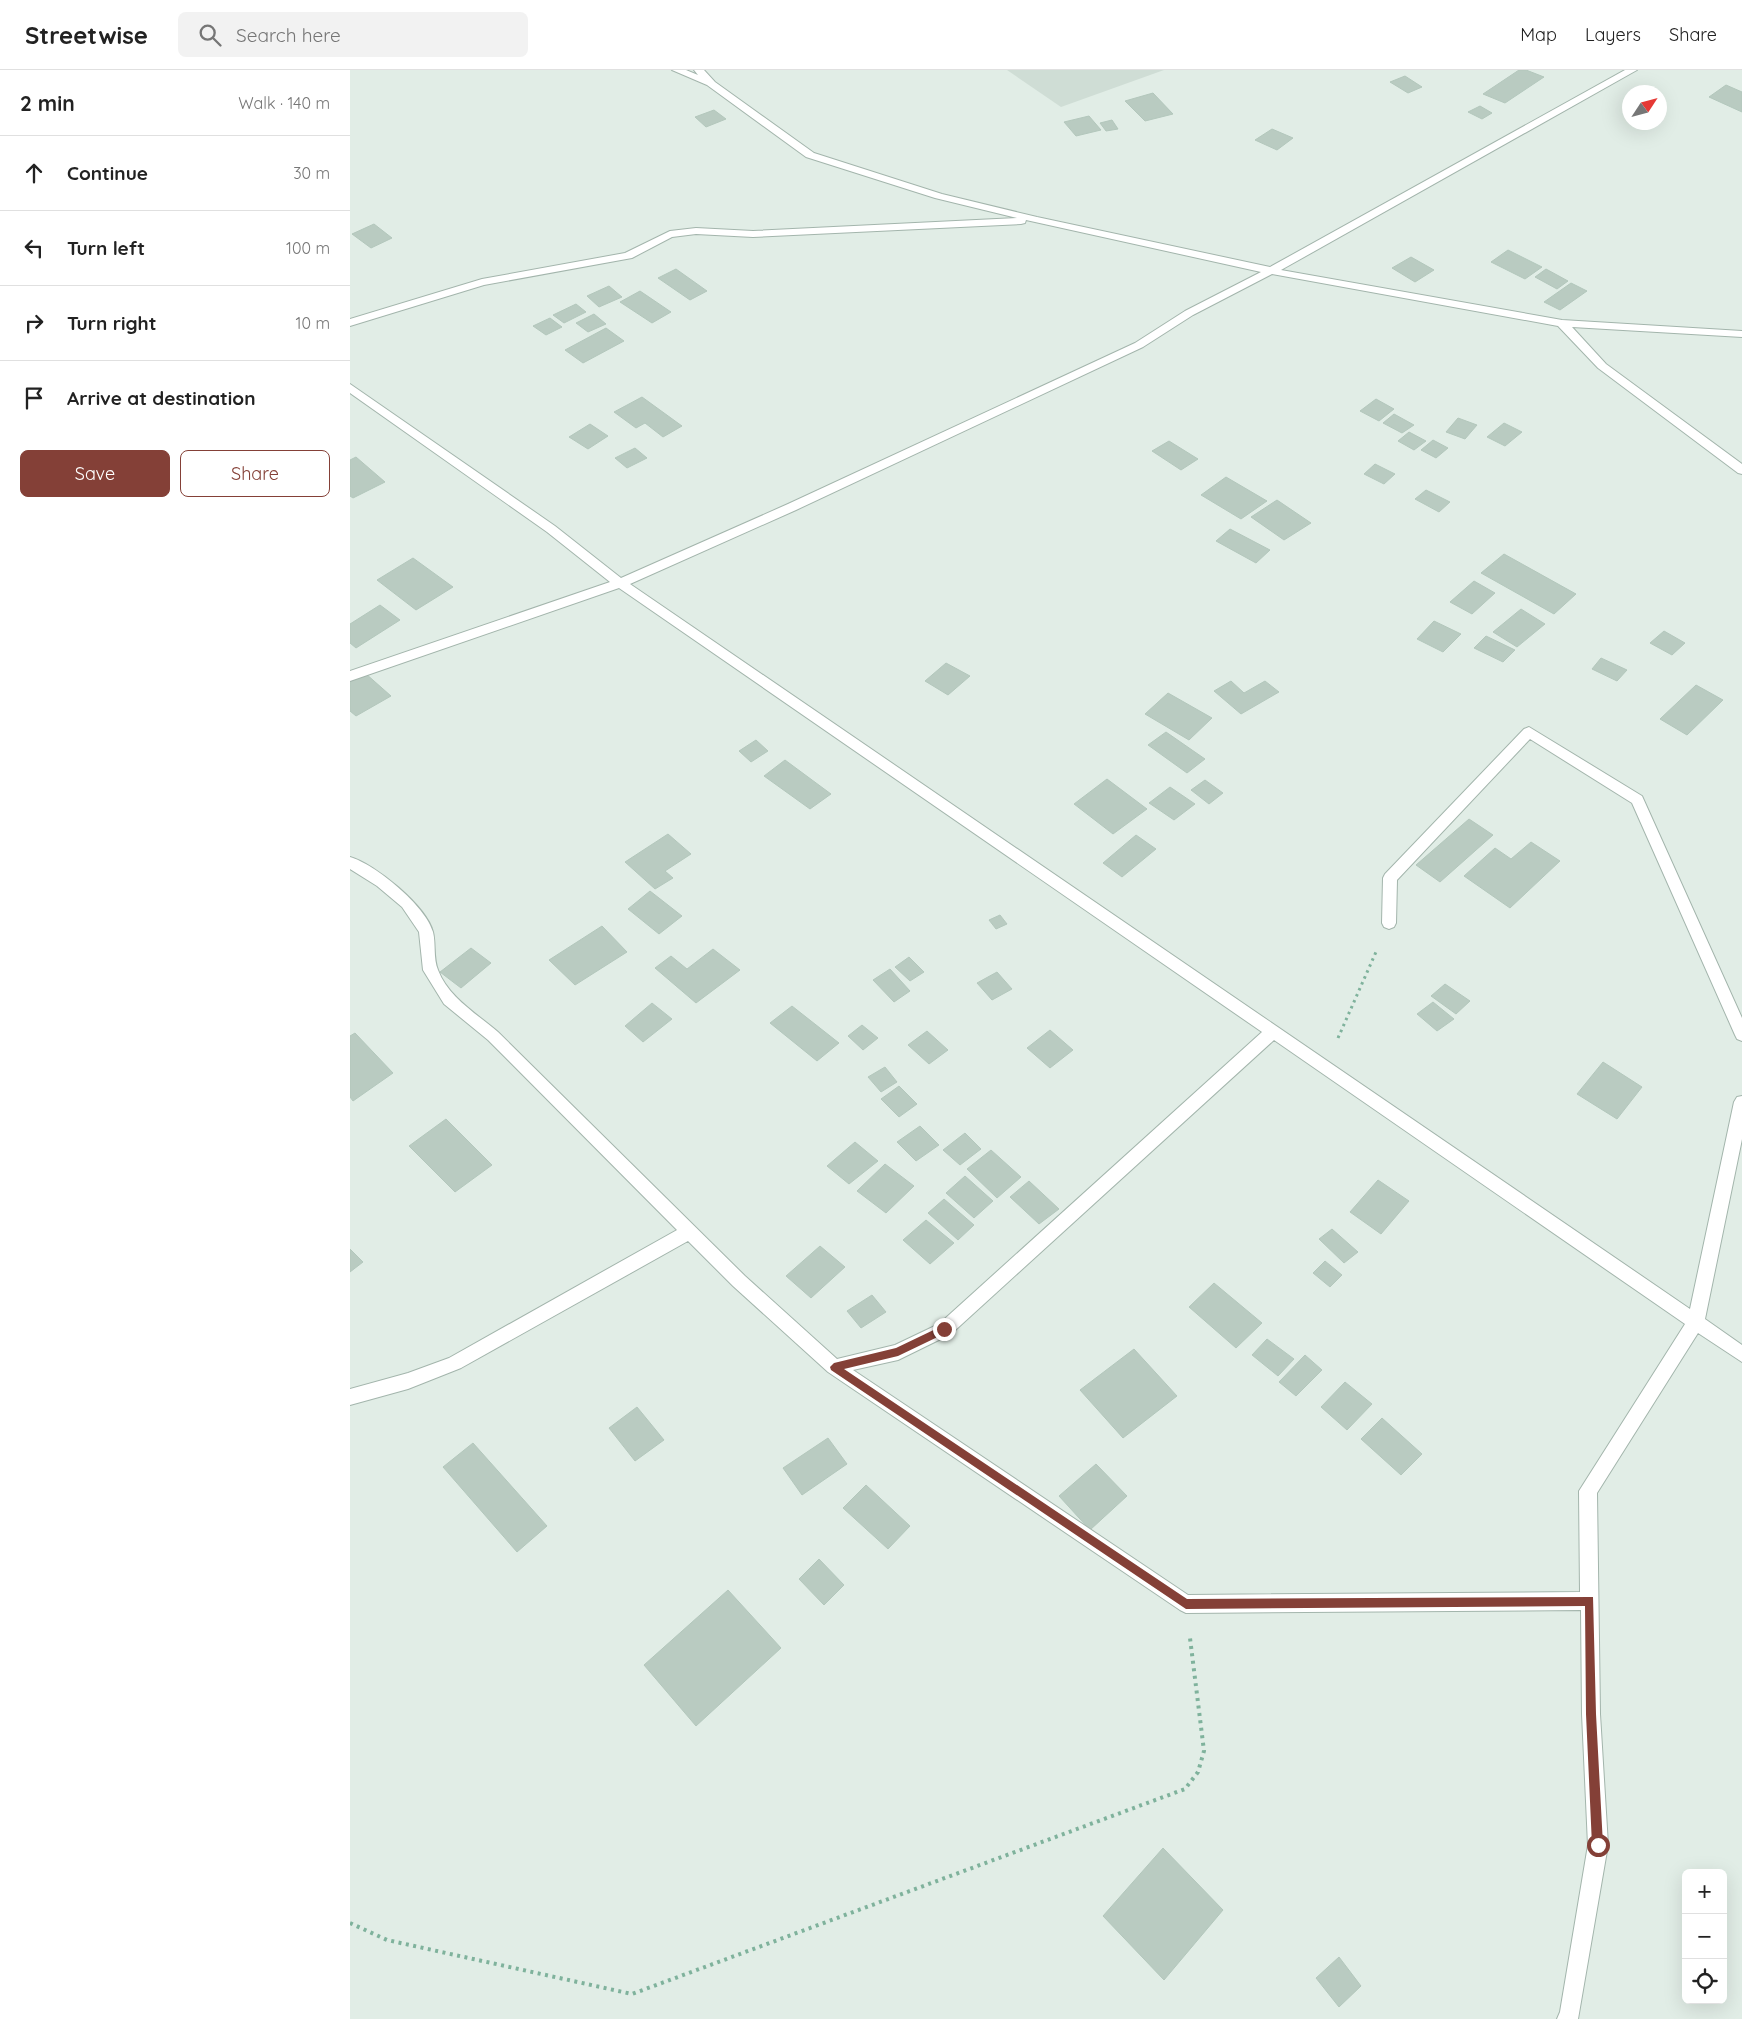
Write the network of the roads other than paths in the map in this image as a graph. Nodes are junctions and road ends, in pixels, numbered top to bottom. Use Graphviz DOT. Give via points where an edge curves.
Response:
graph roads {
  1 [pos="677,70"];
  2 [pos="699,70"];
  3 [pos="1632,70"];
  4 [pos="712,84"];
  5 [pos="1037,220"];
  6 [pos="1272,270"];
  7 [pos="350,323"];
  8 [pos="1562,323"];
  9 [pos="1742,334"];
  10 [pos="350,388"];
  11 [pos="1742,470"];
  12 [pos="620,583"];
  13 [pos="350,676"];
  14 [pos="350,862"];
  15 [pos="1389,923"];
  16 [pos="1274,1031"];
  17 [pos="1742,1035"];
  18 [pos="1742,1102"];
  19 [pos="689,1232"];
  20 [pos="1696,1322"];
  21 [pos="1742,1354"];
  22 [pos="834,1367"];
  23 [pos="350,1397"];
  24 [pos="1590,1601"];
  25 [pos="1569,2018"];
  1 -- 4 [label="street"];
  2 -- 4 [label="street"];
  3 -- 6 [label="street"];
  4 -- 5 [label="street" via="810,155 939,196"];
  5 -- 6 [label="street"];
  5 -- 7 [label="street" via="753,234 696,231 670,234 628,256 482,282"];
  6 -- 8 [label="street"];
  6 -- 12 [label="street" via="1189,313 1139,345 792,507"];
  8 -- 9 [label="street"];
  8 -- 11 [label="street" via="1602,366"];
  10 -- 12 [label="street" via="551,529"];
  12 -- 13 [label="street"];
  12 -- 16 [label="street"];
  14 -- 19 [label="street" via="407,903 426,931 430,970 449,1000 492,1036"];
  15 -- 17 [label="street" via="1390,878 1529,732 1637,800"];
  16 -- 20 [label="street"];
  16 -- 22 [label="street" via="944,1329 898,1352"];
  18 -- 20 [label="street"];
  19 -- 22 [label="street"];
  19 -- 23 [label="street" via="455,1364"];
  20 -- 21 [label="street"];
  20 -- 24 [label="street" via="1588,1491"];
  22 -- 24 [label="street" via="1186,1604"];
  24 -- 25 [label="street" via="1591,1714 1598,1845"];
}
